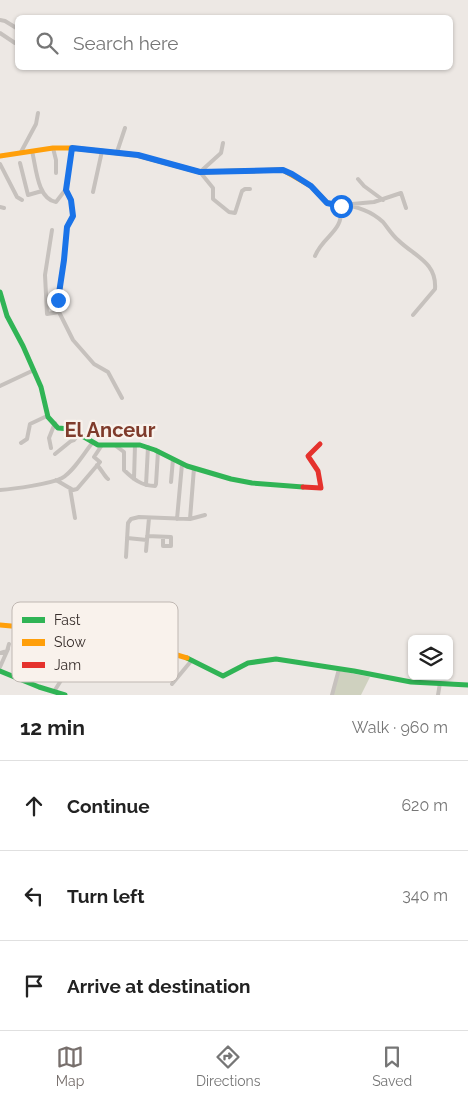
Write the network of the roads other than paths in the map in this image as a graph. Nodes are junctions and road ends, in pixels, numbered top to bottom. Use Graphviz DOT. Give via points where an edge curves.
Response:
graph roads {
  1 [pos="0,20"];
  2 [pos="15,27"];
  3 [pos="0,33"];
  4 [pos="15,43"];
  5 [pos="38,113"];
  6 [pos="125,128"];
  7 [pos="223,143"];
  8 [pos="53,148"];
  9 [pos="72,148"];
  10 [pos="102,150"];
  11 [pos="32,151"];
  12 [pos="21,152"];
  13 [pos="117,152"];
  14 [pos="0,156"];
  15 [pos="20,162"];
  16 [pos="0,164"];
  17 [pos="200,172"];
  18 [pos="56,173"];
  19 [pos="358,179"];
  20 [pos="250,189"];
  21 [pos="66,190"];
  22 [pos="42,191"];
  23 [pos="92,192"];
  24 [pos="22,200"];
  25 [pos="383,200"];
  26 [pos="341,206"];
  27 [pos="406,208"];
  28 [pos="52,230"];
  29 [pos="315,256"];
  30 [pos="0,292"];
  31 [pos="59,312"];
  32 [pos="413,314"];
  33 [pos="34,370"];
  34 [pos="0,386"];
  35 [pos="122,398"];
  36 [pos="47,416"];
  37 [pos="55,423"];
  38 [pos="78,435"];
  39 [pos="92,442"];
  40 [pos="21,443"];
  41 [pos="114,444"];
  42 [pos="320,444"];
  43 [pos="135,445"];
  44 [pos="102,446"];
  45 [pos="51,448"];
  46 [pos="148,448"];
  47 [pos="158,451"];
  48 [pos="55,454"];
  49 [pos="173,459"];
  50 [pos="182,464"];
  51 [pos="97,466"];
  52 [pos="194,468"];
  53 [pos="108,479"];
  54 [pos="134,479"];
  55 [pos="56,480"];
  56 [pos="170,482"];
  57 [pos="146,485"];
  58 [pos="70,488"];
  59 [pos="0,490"];
  60 [pos="205,515"];
  61 [pos="75,518"];
  62 [pos="148,518"];
  63 [pos="177,519"];
  64 [pos="190,519"];
  65 [pos="163,537"];
  66 [pos="127,538"];
  67 [pos="147,538"];
  68 [pos="146,551"];
  69 [pos="126,557"];
  70 [pos="9,644"];
  71 [pos="8,649"];
  72 [pos="0,653"];
  73 [pos="178,655"];
  74 [pos="192,660"];
  75 [pos="0,666"];
  76 [pos="339,669"];
  77 [pos="0,671"];
  78 [pos="12,676"];
  79 [pos="178,677"];
  80 [pos="29,682"];
  81 [pos="60,682"];
  82 [pos="440,683"];
  83 [pos="468,685"];
  84 [pos="45,688"];
  85 [pos="55,690"];
  86 [pos="46,695"];
  87 [pos="65,695"];
  88 [pos="332,695"];
  89 [pos="438,695"];
  1 -- 2 [label="street"];
  3 -- 4 [label="street"];
  5 -- 12 [label="street" via="36,124"];
  6 -- 13 [label="street"];
  7 -- 17 [label="street" via="221,153"];
  8 -- 9 [label="street"];
  8 -- 11 [label="street"];
  8 -- 18 [label="street"];
  9 -- 10 [label="street"];
  9 -- 21 [label="street"];
  10 -- 13 [label="street"];
  10 -- 23 [label="street"];
  11 -- 12 [label="street"];
  11 -- 22 [label="street"];
  12 -- 14 [label="street"];
  13 -- 17 [label="street"];
  15 -- 22 [label="street" via="28,195"];
  16 -- 24 [label="street" via="17,197"];
  17 -- 20 [label="street" via="213,188 213,199 232,213 236,211 244,189"];
  17 -- 26 [label="street" via="287,171 311,186 327,203"];
  19 -- 25 [label="street"];
  21 -- 22 [label="street" via="56,202 49,200"];
  21 -- 31 [label="street" via="73,216 67,227 58,294"];
  25 -- 26 [label="street"];
  25 -- 27 [label="street" via="402,193"];
  26 -- 29 [label="street" via="341,220"];
  26 -- 32 [label="street" via="360,207 372,214 429,265 435,289"];
  28 -- 31 [label="street" via="45,275 46,314"];
  30 -- 33 [label="street" via="6,316"];
  31 -- 35 [label="street" via="72,340 94,364 108,372"];
  33 -- 34 [label="street"];
  33 -- 36 [label="street"];
  36 -- 37 [label="street"];
  36 -- 40 [label="street" via="30,424 28,437"];
  37 -- 38 [label="street" via="58,428 70,428"];
  37 -- 45 [label="street" via="49,438"];
  38 -- 39 [label="street"];
  38 -- 48 [label="street"];
  39 -- 44 [label="street"];
  39 -- 55 [label="street" via="67,474"];
  41 -- 43 [label="street"];
  41 -- 44 [label="street"];
  41 -- 54 [label="street" via="124,452 123,469"];
  42 -- 52 [label="street" via="308,456 319,471 321,488 241,481"];
  43 -- 46 [label="street"];
  43 -- 54 [label="street"];
  44 -- 51 [label="street" via="94,457 100,462"];
  46 -- 47 [label="street"];
  46 -- 57 [label="street"];
  47 -- 49 [label="street"];
  47 -- 57 [label="street" via="156,485"];
  49 -- 50 [label="street"];
  49 -- 56 [label="street"];
  50 -- 52 [label="street"];
  50 -- 63 [label="street"];
  51 -- 53 [label="street"];
  51 -- 58 [label="street" via="77,489"];
  52 -- 64 [label="street"];
  54 -- 57 [label="street"];
  55 -- 58 [label="street"];
  55 -- 59 [label="street"];
  58 -- 61 [label="street"];
  60 -- 64 [label="street"];
  62 -- 63 [label="street"];
  62 -- 66 [label="street" via="129,521"];
  62 -- 67 [label="street"];
  63 -- 64 [label="street"];
  65 -- 67 [label="street"];
  66 -- 67 [label="street"];
  66 -- 69 [label="street"];
  67 -- 68 [label="street"];
  70 -- 71 [label="street"];
  71 -- 72 [label="street"];
  71 -- 75 [label="street"];
  73 -- 74 [label="street"];
  74 -- 76 [label="street" via="223,676 248,663 267,660"];
  74 -- 79 [label="street"];
  76 -- 82 [label="street" via="412,682"];
  76 -- 88 [label="street"];
  77 -- 78 [label="street"];
  80 -- 84 [label="street"];
  81 -- 85 [label="street"];
  82 -- 83 [label="street"];
  82 -- 89 [label="street"];
  84 -- 85 [label="street"];
  84 -- 86 [label="street"];
  85 -- 87 [label="street"];
}
